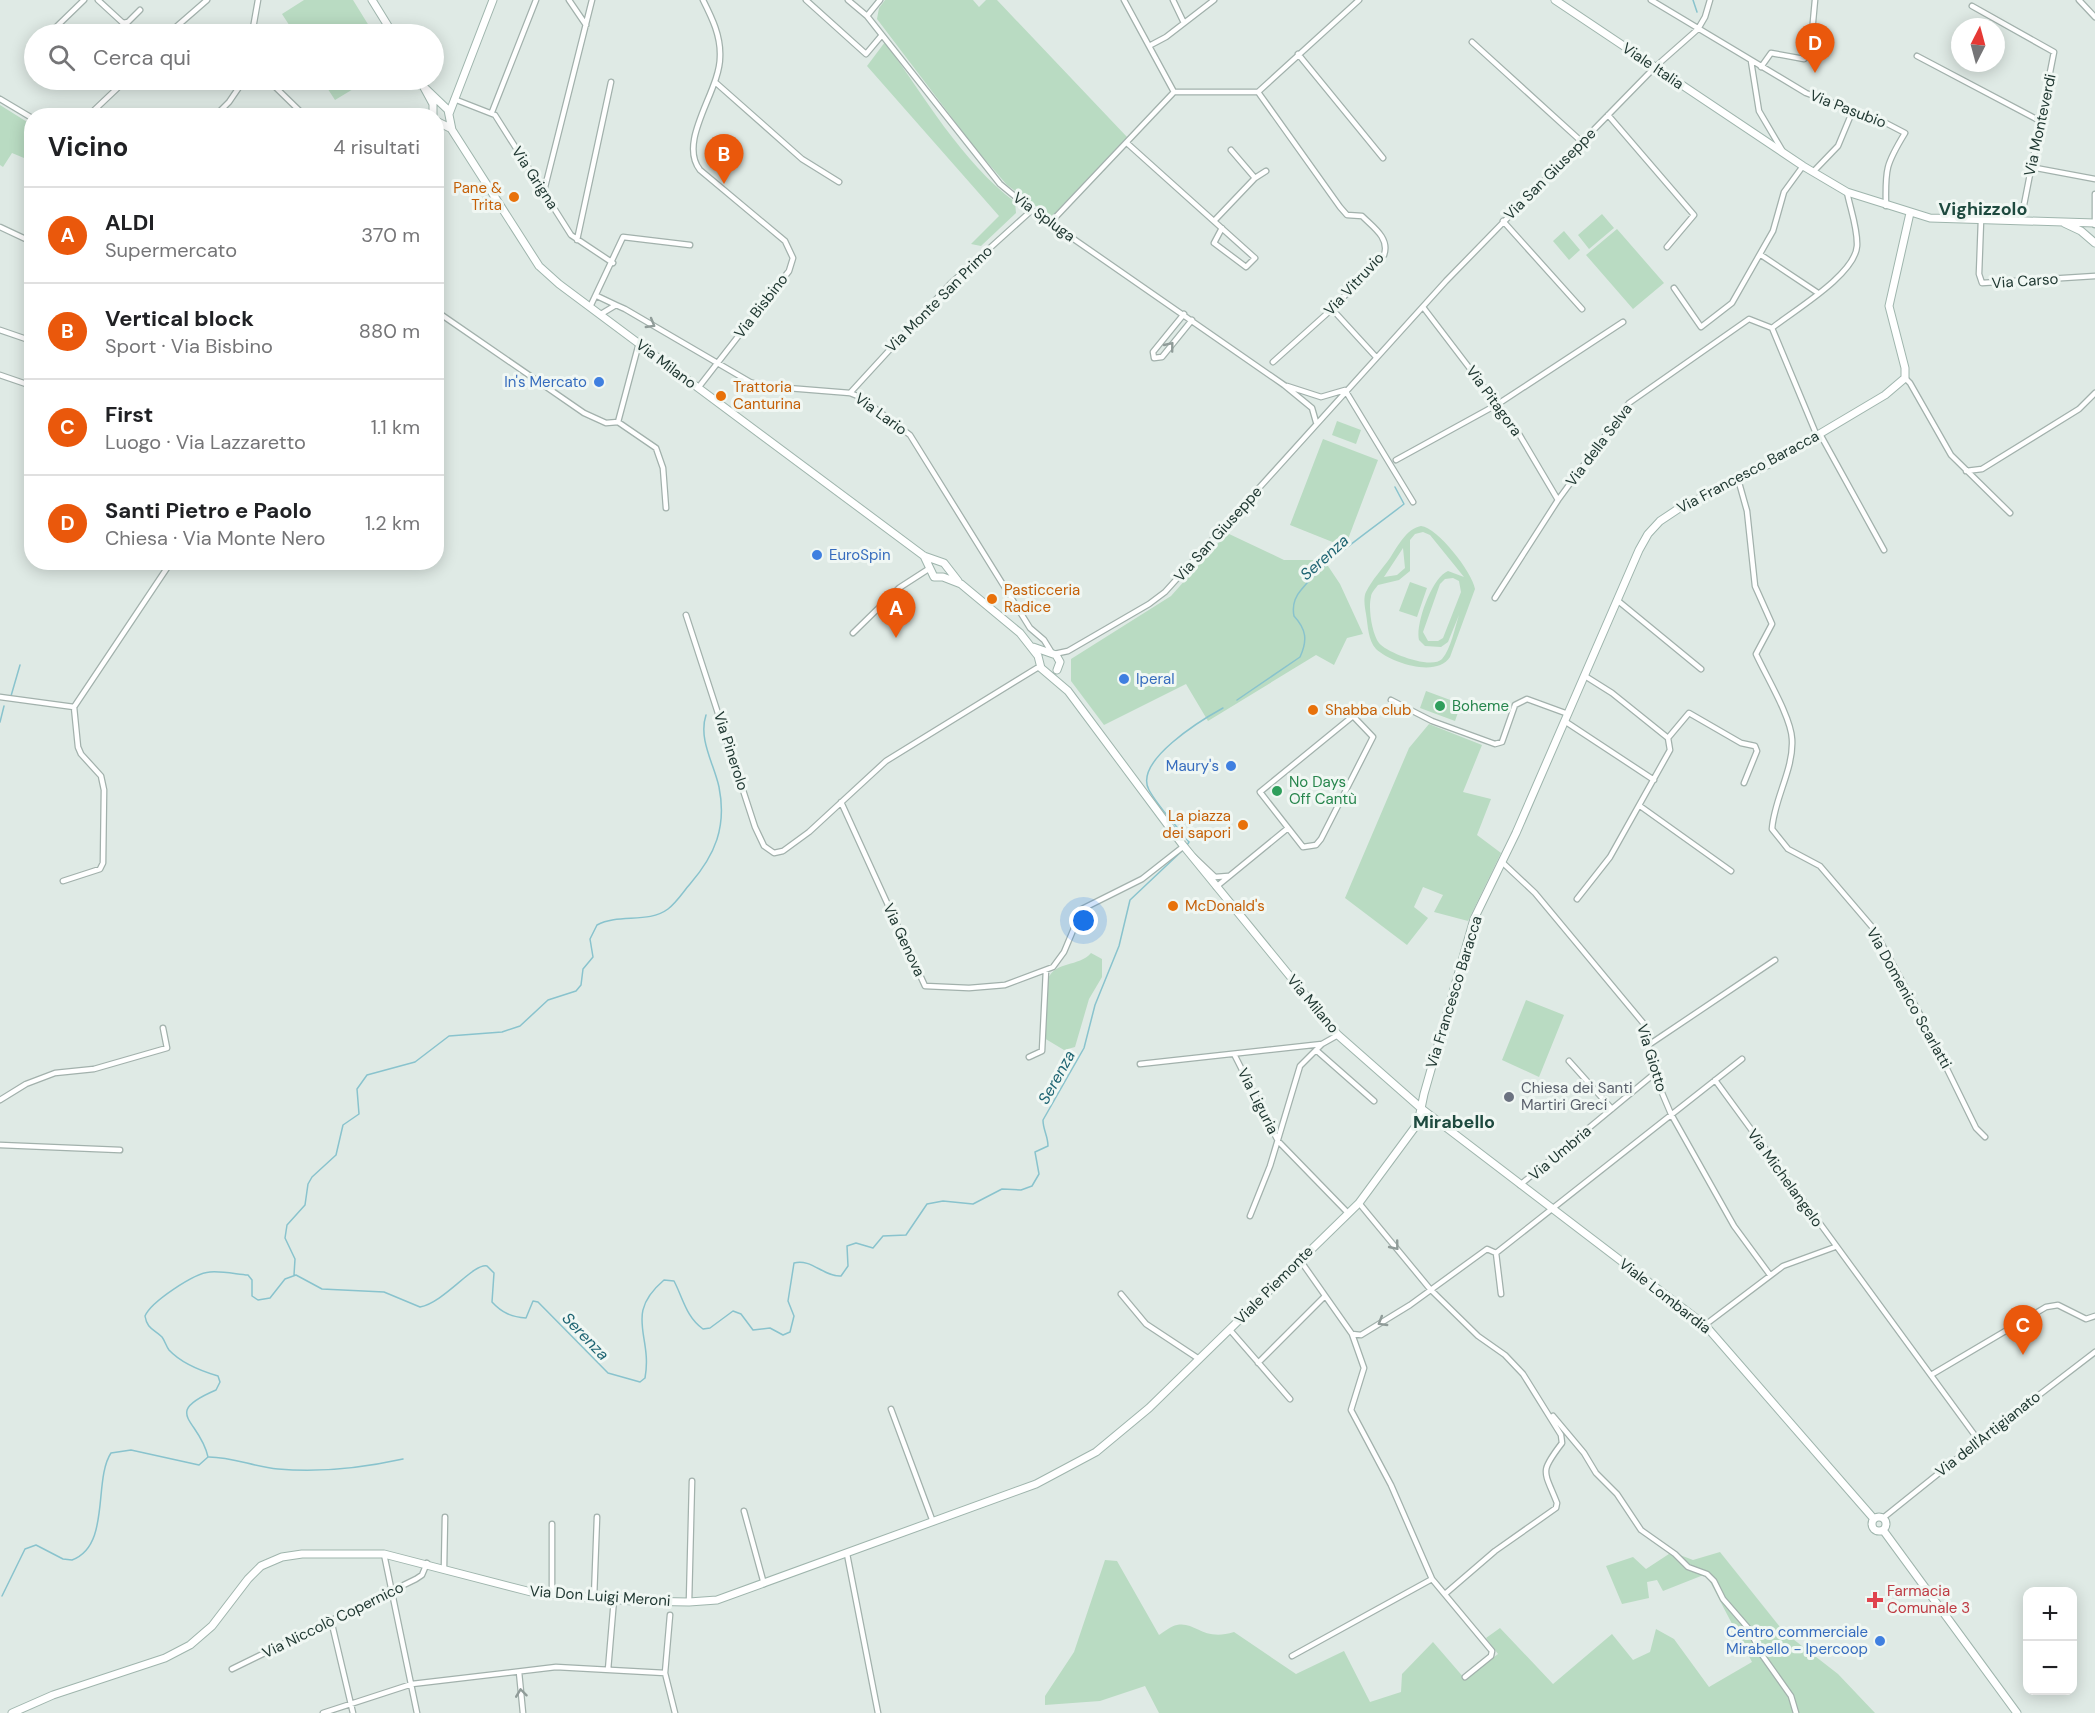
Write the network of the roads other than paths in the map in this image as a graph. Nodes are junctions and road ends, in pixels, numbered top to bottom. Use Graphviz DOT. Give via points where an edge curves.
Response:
graph roads {
  1 [pos="85,0"];
  2 [pos="98,0"];
  3 [pos="207,0"];
  4 [pos="372,0"];
  5 [pos="493,0"];
  6 [pos="536,0"];
  7 [pos="568,0"];
  8 [pos="592,0"];
  9 [pos="703,0"];
  10 [pos="806,0"];
  11 [pos="848,0"];
  12 [pos="880,0"];
  13 [pos="1124,0"];
  14 [pos="1173,0"];
  15 [pos="1214,0"];
  16 [pos="1359,0"];
  17 [pos="1555,0"];
  18 [pos="1651,0"];
  19 [pos="1710,0"];
  20 [pos="1815,0"];
  21 [pos="2079,0"];
  22 [pos="256,1"];
  23 [pos="1972,6"];
  24 [pos="140,10"];
  25 [pos="867,16"];
  26 [pos="2095,17"];
  27 [pos="1184,23"];
  28 [pos="59,24"];
  29 [pos="179,24"];
  30 [pos="253,24"];
  31 [pos="387,24"];
  32 [pos="586,25"];
  33 [pos="1698,29"];
  34 [pos="882,35"];
  35 [pos="1472,42"];
  36 [pos="1149,46"];
  37 [pos="1298,54"];
  38 [pos="1917,56"];
  39 [pos="1751,61"];
  40 [pos="1655,67"];
  41 [pos="1761,67"];
  42 [pos="611,82"];
  43 [pos="715,82"];
  44 [pos="115,90"];
  45 [pos="237,90"];
  46 [pos="278,90"];
  47 [pos="426,90"];
  48 [pos="427,90"];
  49 [pos="1174,92"];
  50 [pos="1258,92"];
  51 [pos="0,99"];
  52 [pos="454,99"];
  53 [pos="443,106"];
  54 [pos="96,108"];
  55 [pos="223,108"];
  56 [pos="296,108"];
  57 [pos="435,108"];
  58 [pos="1853,110"];
  59 [pos="492,112"];
  60 [pos="24,113"];
  61 [pos="444,113"];
  62 [pos="1608,115"];
  63 [pos="444,122"];
  64 [pos="2042,122"];
  65 [pos="1582,142"];
  66 [pos="1128,144"];
  67 [pos="1231,150"];
  68 [pos="1784,153"];
  69 [pos="1383,158"];
  70 [pos="1803,166"];
  71 [pos="2031,167"];
  72 [pos="1266,171"];
  73 [pos="1812,172"];
  74 [pos="1255,178"];
  75 [pos="2095,180"];
  76 [pos="839,182"];
  77 [pos="544,191"];
  78 [pos="1847,192"];
  79 [pos="2095,194"];
  80 [pos="1886,206"];
  81 [pos="1032,210"];
  82 [pos="1910,213"];
  83 [pos="1981,220"];
  84 [pos="2021,220"];
  85 [pos="1214,221"];
  86 [pos="1503,221"];
  87 [pos="2056,221"];
  88 [pos="1050,223"];
  89 [pos="2093,224"];
  90 [pos="0,227"];
  91 [pos="1222,228"];
  92 [pos="2089,234"];
  93 [pos="24,238"];
  94 [pos="577,240"];
  95 [pos="2095,243"];
  96 [pos="690,245"];
  97 [pos="1667,247"];
  98 [pos="1761,255"];
  99 [pos="613,263"];
  100 [pos="2095,276"];
  101 [pos="1674,288"];
  102 [pos="1818,293"];
  103 [pos="597,296"];
  104 [pos="616,305"];
  105 [pos="590,307"];
  106 [pos="1423,307"];
  107 [pos="1332,309"];
  108 [pos="1582,309"];
  109 [pos="601,314"];
  110 [pos="1184,314"];
  111 [pos="444,317"];
  112 [pos="1192,320"];
  113 [pos="1623,322"];
  114 [pos="1772,328"];
  115 [pos="0,330"];
  116 [pos="24,338"];
  117 [pos="639,343"];
  118 [pos="1376,357"];
  119 [pos="1273,362"];
  120 [pos="715,364"];
  121 [pos="0,375"];
  122 [pos="1905,378"];
  123 [pos="24,383"];
  124 [pos="1284,386"];
  125 [pos="698,388"];
  126 [pos="1345,390"];
  127 [pos="850,393"];
  128 [pos="2095,393"];
  129 [pos="1321,397"];
  130 [pos="1498,404"];
  131 [pos="1328,410"];
  132 [pos="618,422"];
  133 [pos="1316,422"];
  134 [pos="1819,435"];
  135 [pos="1396,460"];
  136 [pos="1966,471"];
  137 [pos="1738,479"];
  138 [pos="1558,500"];
  139 [pos="1413,502"];
  140 [pos="666,508"];
  141 [pos="2010,513"];
  142 [pos="1884,550"];
  143 [pos="924,556"];
  144 [pos="936,561"];
  145 [pos="947,567"];
  146 [pos="165,570"];
  147 [pos="930,570"];
  148 [pos="943,577"];
  149 [pos="961,584"];
  150 [pos="1495,598"];
  151 [pos="1617,600"];
  152 [pos="686,615"];
  153 [pos="854,633"];
  154 [pos="1031,646"];
  155 [pos="1068,651"];
  156 [pos="1050,652"];
  157 [pos="1058,666"];
  158 [pos="1041,667"];
  159 [pos="1701,669"];
  160 [pos="1585,676"];
  161 [pos="1068,691"];
  162 [pos="0,697"];
  163 [pos="1391,700"];
  164 [pos="75,707"];
  165 [pos="1567,718"];
  166 [pos="1668,738"];
  167 [pos="1654,780"];
  168 [pos="1744,783"];
  169 [pos="841,802"];
  170 [pos="1640,806"];
  171 [pos="1288,828"];
  172 [pos="1183,845"];
  173 [pos="1191,855"];
  174 [pos="1502,862"];
  175 [pos="1731,871"];
  176 [pos="1230,875"];
  177 [pos="63,881"];
  178 [pos="1216,887"];
  179 [pos="1577,898"];
  180 [pos="1775,960"];
  181 [pos="1046,970"];
  182 [pos="162,1028"];
  183 [pos="1338,1035"];
  184 [pos="1322,1044"];
  185 [pos="1650,1044"];
  186 [pos="1316,1050"];
  187 [pos="1234,1054"];
  188 [pos="1029,1057"];
  189 [pos="1742,1059"];
  190 [pos="1569,1061"];
  191 [pos="1140,1064"];
  192 [pos="1654,1074"];
  193 [pos="1715,1080"];
  194 [pos="0,1100"];
  195 [pos="1374,1101"];
  196 [pos="1422,1109"];
  197 [pos="1612,1109"];
  198 [pos="1671,1114"];
  199 [pos="1985,1137"];
  200 [pos="1278,1141"];
  201 [pos="0,1143"];
  202 [pos="120,1150"];
  203 [pos="1520,1185"];
  204 [pos="1359,1203"];
  205 [pos="1553,1210"];
  206 [pos="1348,1213"];
  207 [pos="1250,1216"];
  208 [pos="1835,1247"];
  209 [pos="1496,1253"];
  210 [pos="1300,1260"];
  211 [pos="1770,1275"];
  212 [pos="1430,1289"];
  213 [pos="1121,1294"];
  214 [pos="1501,1294"];
  215 [pos="1325,1296"];
  216 [pos="2095,1316"];
  217 [pos="1705,1325"];
  218 [pos="1230,1330"];
  219 [pos="1352,1334"];
  220 [pos="2095,1353"];
  221 [pos="1199,1359"];
  222 [pos="1258,1363"];
  223 [pos="1931,1375"];
  224 [pos="1290,1398"];
  225 [pos="891,1409"];
  226 [pos="1549,1412"];
  227 [pos="1979,1441"];
  228 [pos="1105,1444"];
  229 [pos="692,1481"];
  230 [pos="744,1511"];
  231 [pos="446,1517"];
  232 [pos="597,1517"];
  233 [pos="1883,1518"];
  234 [pos="1874,1519"];
  235 [pos="933,1522"];
  236 [pos="552,1524"];
  237 [pos="1883,1530"];
  238 [pos="384,1554"];
  239 [pos="847,1554"];
  240 [pos="427,1563"];
  241 [pos="444,1568"];
  242 [pos="1432,1579"];
  243 [pos="764,1584"];
  244 [pos="392,1591"];
  245 [pos="552,1594"];
  246 [pos="1445,1594"];
  247 [pos="594,1598"];
  248 [pos="614,1599"];
  249 [pos="689,1602"];
  250 [pos="670,1615"];
  251 [pos="331,1620"];
  252 [pos="1292,1656"];
  253 [pos="232,1669"];
  254 [pos="608,1670"];
  255 [pos="519,1672"];
  256 [pos="665,1673"];
  257 [pos="1465,1677"];
  258 [pos="412,1684"];
  259 [pos="351,1704"];
  260 [pos="12,1713"];
  261 [pos="323,1713"];
  262 [pos="353,1713"];
  263 [pos="417,1713"];
  264 [pos="524,1713"];
  265 [pos="675,1713"];
  266 [pos="878,1713"];
  267 [pos="1796,1713"];
  268 [pos="2017,1713"];
  1 -- 28 [label="street"];
  2 -- 24 [label="street" via="123,23"];
  3 -- 29 [label="street"];
  4 -- 31 [label="street"];
  5 -- 52 [label="street"];
  6 -- 59 [label="street"];
  7 -- 32 [label="street"];
  8 -- 32 [label="street"];
  9 -- 43 [label="street" via="719,39 720,65"];
  10 -- 34 [label="street" via="866,54"];
  11 -- 25 [label="street, Via Spluga"];
  12 -- 25 [label="street"];
  13 -- 36 [label="street"];
  14 -- 27 [label="street"];
  15 -- 27 [label="street"];
  16 -- 37 [label="street"];
  17 -- 40 [label="street, Viale Italia"];
  18 -- 33 [label="street, Via Pasubio"];
  19 -- 33 [label="street"];
  20 -- 41 [label="street" via="1810,54 1804,59 1771,53"];
  21 -- 26 [label="street"];
  22 -- 30 [label="street"];
  23 -- 64 [label="street, Via Monteverdi" via="2054,52"];
  25 -- 34 [label="street, Via Spluga"];
  27 -- 36 [label="street"];
  32 -- 77 [label="street"];
  33 -- 39 [label="street, Via Pasubio"];
  33 -- 40 [label="street, Via San Giuseppe"];
  34 -- 81 [label="street, Via Spluga" via="1000,184"];
  35 -- 65 [label="street"];
  36 -- 49 [label="street"];
  37 -- 50 [label="street"];
  37 -- 69 [label="street"];
  38 -- 64 [label="street"];
  39 -- 41 [label="street, Via Pasubio"];
  39 -- 68 [label="street" via="1759,111"];
  40 -- 62 [label="street, Via San Giuseppe"];
  40 -- 68 [label="street, Viale Italia"];
  41 -- 58 [label="street, Via Pasubio" via="1806,93"];
  42 -- 94 [label="street"];
  43 -- 76 [label="street" via="802,159"];
  43 -- 120 [label="street, Via Bisbino" via="692,144 695,164 785,241 793,258 789,271"];
  44 -- 54 [label="street"];
  45 -- 55 [label="street"];
  46 -- 56 [label="street"];
  47 -- 57 [label="street, Via Milano"];
  48 -- 53 [label="street, Via Milano"];
  49 -- 50 [label="street"];
  49 -- 66 [label="street"];
  50 -- 107 [label="street, Via Vitruvio" via="1340,207 1347,215 1362,216 1385,240 1384,255"];
  51 -- 60 [label="street"];
  52 -- 53 [label="street"];
  52 -- 59 [label="street"];
  52 -- 61 [label="street"];
  58 -- 73 [label="street" via="1838,146"];
  58 -- 80 [label="street, Via Pasubio" via="1905,133 1888,161"];
  59 -- 77 [label="street, Via Grigna"];
  62 -- 65 [label="street, Via San Giuseppe"];
  62 -- 97 [label="street, Via San Giuseppe" via="1694,215"];
  63 -- 105 [label="street, Via Milano" via="535,261"];
  64 -- 71 [label="street, Via Monteverdi"];
  65 -- 86 [label="street, Via San Giuseppe"];
  66 -- 85 [label="street"];
  66 -- 88 [label="street"];
  67 -- 74 [label="street"];
  68 -- 70 [label="street, Viale Italia"];
  70 -- 73 [label="street, Viale Italia"];
  70 -- 98 [label="street" via="1784,192 1773,231"];
  71 -- 75 [label="street"];
  71 -- 84 [label="street, Via Monteverdi"];
  72 -- 74 [label="street"];
  73 -- 78 [label="street, Viale Italia"];
  74 -- 85 [label="street"];
  77 -- 94 [label="street, Via Grigna"];
  78 -- 80 [label="street, Viale Italia"];
  78 -- 102 [label="street" via="1857,248 1850,264"];
  79 -- 89 [label="street"];
  80 -- 82 [label="street, Viale Italia"];
  81 -- 88 [label="street, Via Spluga"];
  81 -- 127 [label="street, Via Monte San Primo" via="950,284"];
  82 -- 83 [label="street, Viale Italia" via="1946,220"];
  82 -- 122 [label="street" via="1889,306"];
  83 -- 84 [label="street, Viale Italia"];
  83 -- 100 [label="street, Via Carso" via="1982,283"];
  84 -- 87 [label="street, Viale Italia"];
  85 -- 91 [label="street"];
  86 -- 106 [label="street, Via San Giuseppe"];
  86 -- 108 [label="street"];
  87 -- 89 [label="street, Viale Italia"];
  87 -- 92 [label="street"];
  88 -- 110 [label="street, Via Spluga"];
  89 -- 92 [label="street" via="2084,226"];
  90 -- 93 [label="street"];
  91 -- 91 [label="street" via="1255,258 1246,267 1214,243"];
  92 -- 95 [label="street"];
  94 -- 99 [label="street, Via Grigna"];
  96 -- 99 [label="street" via="626,236 620,240"];
  98 -- 101 [label="street" via="1732,303 1701,327"];
  98 -- 102 [label="street"];
  99 -- 103 [label="street"];
  102 -- 114 [label="street"];
  103 -- 104 [label="street, Via Lario"];
  103 -- 105 [label="street"];
  104 -- 109 [label="street"];
  104 -- 120 [label="street, Via Lario, one-way"];
  105 -- 109 [label="street, Via Milano"];
  106 -- 118 [label="street, Via San Giuseppe"];
  106 -- 130 [label="street, Via Pitagora"];
  107 -- 118 [label="street"];
  107 -- 119 [label="street, Via Vitruvio"];
  109 -- 117 [label="street, Via Milano"];
  110 -- 112 [label="street, Via Spluga"];
  110 -- 112 [label="street, one-way" via="1153,352 1154,358 1162,357"];
  111 -- 132 [label="street" via="584,413 606,423"];
  112 -- 124 [label="street, Via Spluga"];
  113 -- 130 [label="street"];
  114 -- 134 [label="street"];
  114 -- 138 [label="street, Via della Selva" via="1749,319 1629,403"];
  115 -- 116 [label="street"];
  117 -- 125 [label="street, Via Milano"];
  117 -- 132 [label="street"];
  118 -- 126 [label="street, Via San Giuseppe"];
  120 -- 125 [label="street, Via Bisbino"];
  120 -- 127 [label="street, Via Lario" via="763,386"];
  121 -- 123 [label="street"];
  122 -- 134 [label="street, Via Francesco Baracca" via="1885,395"];
  122 -- 136 [label="street" via="1951,455"];
  124 -- 129 [label="street, Via Spluga"];
  124 -- 133 [label="street, Via Spluga" via="1312,408"];
  125 -- 143 [label="street, Via Milano"];
  126 -- 129 [label="street"];
  126 -- 131 [label="street, Via San Giuseppe"];
  126 -- 139 [label="street"];
  127 -- 156 [label="street, Via Lario" via="861,397 910,435 1030,628"];
  128 -- 136 [label="street" via="2079,409 1982,469"];
  129 -- 131 [label="street"];
  130 -- 135 [label="street"];
  130 -- 138 [label="street, Via Pitagora"];
  131 -- 133 [label="street, Via San Giuseppe"];
  132 -- 140 [label="street" via="656,448 663,468"];
  133 -- 155 [label="street, Via San Giuseppe" via="1158,598"];
  134 -- 137 [label="street, Via Francesco Baracca"];
  134 -- 142 [label="street"];
  136 -- 141 [label="street"];
  137 -- 151 [label="street, Via Francesco Baracca" via="1660,521 1639,550"];
  137 -- 199 [label="street, Via Domenico Scarlatti" via="1747,511 1755,586 1772,624 1756,654 1788,719 1792,739 1772,829 1788,849 1820,866 1873,928 1976,1128"];
  138 -- 150 [label="street, Via della Selva"];
  143 -- 144 [label="street, Via Milano"];
  143 -- 147 [label="street, Via Milano"];
  144 -- 145 [label="street, Via Milano"];
  144 -- 147 [label="street"];
  145 -- 148 [label="street"];
  145 -- 149 [label="street, Via Milano"];
  146 -- 164 [label="street"];
  147 -- 148 [label="street, Via Milano"];
  147 -- 153 [label="street" via="899,588"];
  148 -- 149 [label="street, Via Milano"];
  149 -- 154 [label="street, Via Milano" via="1012,624"];
  151 -- 159 [label="street"];
  151 -- 160 [label="street, Via Francesco Baracca"];
  152 -- 169 [label="street, Via Pinerolo" via="760,837 774,853 783,851"];
  154 -- 156 [label="street, Via Milano"];
  154 -- 158 [label="street, Via Milano"];
  155 -- 156 [label="street, Via San Giuseppe"];
  155 -- 157 [label="street, Via San Giuseppe"];
  156 -- 157 [label="street, Via Milano"];
  156 -- 158 [label="street"];
  157 -- 158 [label="street"];
  157 -- 161 [label="street, Via Milano"];
  158 -- 161 [label="street, Via Milano"];
  158 -- 169 [label="street" via="886,761"];
  160 -- 165 [label="street, Via Francesco Baracca"];
  160 -- 166 [label="street"];
  161 -- 172 [label="street, Via Milano"];
  162 -- 164 [label="street"];
  163 -- 165 [label="street" via="1432,721 1495,744 1502,742 1515,705 1527,699"];
  164 -- 177 [label="street" via="78,747 101,776 104,790 103,863 100,869"];
  165 -- 167 [label="street"];
  165 -- 174 [label="street, Via Francesco Baracca"];
  166 -- 167 [label="street" via="1670,750"];
  166 -- 168 [label="street" via="1689,713 1741,743 1755,746 1757,751"];
  167 -- 170 [label="street"];
  169 -- 181 [label="street, Via Genova" via="925,986 1005,985"];
  170 -- 175 [label="street"];
  170 -- 179 [label="street" via="1610,857"];
  171 -- 171 [label="street" via="1303,847 1321,839 1373,737 1353,716 1260,792"];
  171 -- 176 [label="street"];
  172 -- 173 [label="street, Via Milano"];
  172 -- 181 [label="street, Via Genova" via="1142,879 1082,909 1064,952"];
  173 -- 176 [label="street, Via Milano" via="1215,877"];
  173 -- 178 [label="street, Via Milano"];
  174 -- 185 [label="street, Via Giotto" via="1535,893 1644,1024"];
  174 -- 196 [label="street, Via Francesco Baracca" via="1474,919"];
  176 -- 178 [label="street"];
  178 -- 183 [label="street, Via Milano"];
  180 -- 185 [label="street"];
  181 -- 188 [label="street" via="1042,1051"];
  182 -- 194 [label="street" via="167,1048 94,1069 55,1073"];
  183 -- 184 [label="street, Via Liguria"];
  183 -- 196 [label="street, Via Milano"];
  184 -- 186 [label="street"];
  184 -- 187 [label="street, Via Liguria"];
  185 -- 192 [label="street, Via Giotto"];
  186 -- 195 [label="street"];
  186 -- 200 [label="street" via="1300,1066"];
  187 -- 191 [label="street, Via Liguria"];
  187 -- 200 [label="street, Via Liguria"];
  189 -- 193 [label="street"];
  190 -- 197 [label="street"];
  192 -- 197 [label="street, Via Umbria"];
  192 -- 198 [label="street, Via Giotto"];
  193 -- 198 [label="street"];
  193 -- 208 [label="street, Via Michelangelo"];
  196 -- 203 [label="street, Viale Lombardia"];
  196 -- 204 [label="street, Viale Piemonte" via="1418,1124"];
  197 -- 203 [label="street, Via Umbria"];
  198 -- 205 [label="street"];
  198 -- 211 [label="street, Via Giotto" via="1734,1226"];
  200 -- 206 [label="street"];
  200 -- 207 [label="street, Via Liguria"];
  201 -- 202 [label="street"];
  203 -- 205 [label="street, Viale Lombardia"];
  204 -- 206 [label="street, Viale Piemonte"];
  204 -- 212 [label="street, one-way"];
  205 -- 209 [label="street"];
  205 -- 217 [label="street, Viale Lombardia"];
  206 -- 210 [label="street, Viale Piemonte"];
  208 -- 211 [label="street" via="1783,1266"];
  208 -- 223 [label="street, Via Michelangelo"];
  209 -- 212 [label="street" via="1487,1249"];
  209 -- 214 [label="street"];
  210 -- 215 [label="street"];
  210 -- 218 [label="street, Viale Piemonte"];
  211 -- 217 [label="street"];
  212 -- 219 [label="street, one-way" via="1379,1325 1360,1335"];
  212 -- 226 [label="street" via="1478,1336 1505,1355"];
  213 -- 221 [label="street" via="1146,1324"];
  215 -- 219 [label="street"];
  215 -- 222 [label="street"];
  216 -- 223 [label="street" via="2086,1319 2058,1305 2046,1307"];
  217 -- 234 [label="street, Viale Lombardia"];
  218 -- 221 [label="street, Viale Piemonte"];
  218 -- 222 [label="street"];
  219 -- 242 [label="street" via="1364,1368 1351,1410 1391,1485"];
  220 -- 227 [label="street, Via dell'Artigianato"];
  221 -- 228 [label="street, Viale Piemonte"];
  222 -- 224 [label="street"];
  223 -- 227 [label="street, Via Michelangelo"];
  225 -- 235 [label="street"];
  226 -- 246 [label="street" via="1562,1443 1544,1471 1556,1508 1495,1551"];
  226 -- 267 [label="street" via="1617,1494 1641,1530 1688,1567 1714,1581 1791,1696"];
  227 -- 233 [label="street, Via dell'Artigianato"];
  228 -- 235 [label="street, Via Don Luigi Meroni" via="1036,1484"];
  229 -- 249 [label="street"];
  230 -- 243 [label="street"];
  231 -- 241 [label="street"];
  232 -- 247 [label="street"];
  233 -- 234 [label="street"];
  233 -- 237 [label="street"];
  234 -- 237 [label="street, Viale Lombardia" via="1873,1528"];
  235 -- 239 [label="street, Via Don Luigi Meroni"];
  236 -- 245 [label="street"];
  237 -- 268 [label="street"];
  238 -- 240 [label="street, Via Don Luigi Meroni"];
  238 -- 244 [label="street"];
  238 -- 260 [label="street, Via Don Luigi Meroni" via="313,1553 282,1557 261,1566 212,1626 190,1645 165,1658 53,1695"];
  239 -- 243 [label="street, Via Don Luigi Meroni"];
  239 -- 266 [label="street"];
  240 -- 241 [label="street, Via Don Luigi Meroni"];
  240 -- 244 [label="street, Via Niccolò Copernico" via="422,1575"];
  241 -- 245 [label="street, Via Don Luigi Meroni"];
  242 -- 246 [label="street"];
  242 -- 252 [label="street"];
  243 -- 249 [label="street, Via Don Luigi Meroni" via="717,1600"];
  244 -- 251 [label="street, Via Niccolò Copernico"];
  244 -- 258 [label="street"];
  245 -- 247 [label="street, Via Don Luigi Meroni"];
  246 -- 257 [label="street" via="1492,1651"];
  247 -- 248 [label="street, Via Don Luigi Meroni"];
  248 -- 249 [label="street, Via Don Luigi Meroni"];
  248 -- 254 [label="street"];
  250 -- 256 [label="street"];
  251 -- 253 [label="street, Via Niccolò Copernico"];
  251 -- 259 [label="street"];
  254 -- 255 [label="street" via="556,1667"];
  254 -- 256 [label="street"];
  255 -- 258 [label="street"];
  264 -- 255 [label="street, one-way"];
  256 -- 265 [label="street"];
  258 -- 259 [label="street"];
  258 -- 263 [label="street"];
  259 -- 261 [label="street"];
  259 -- 262 [label="street"];
}
